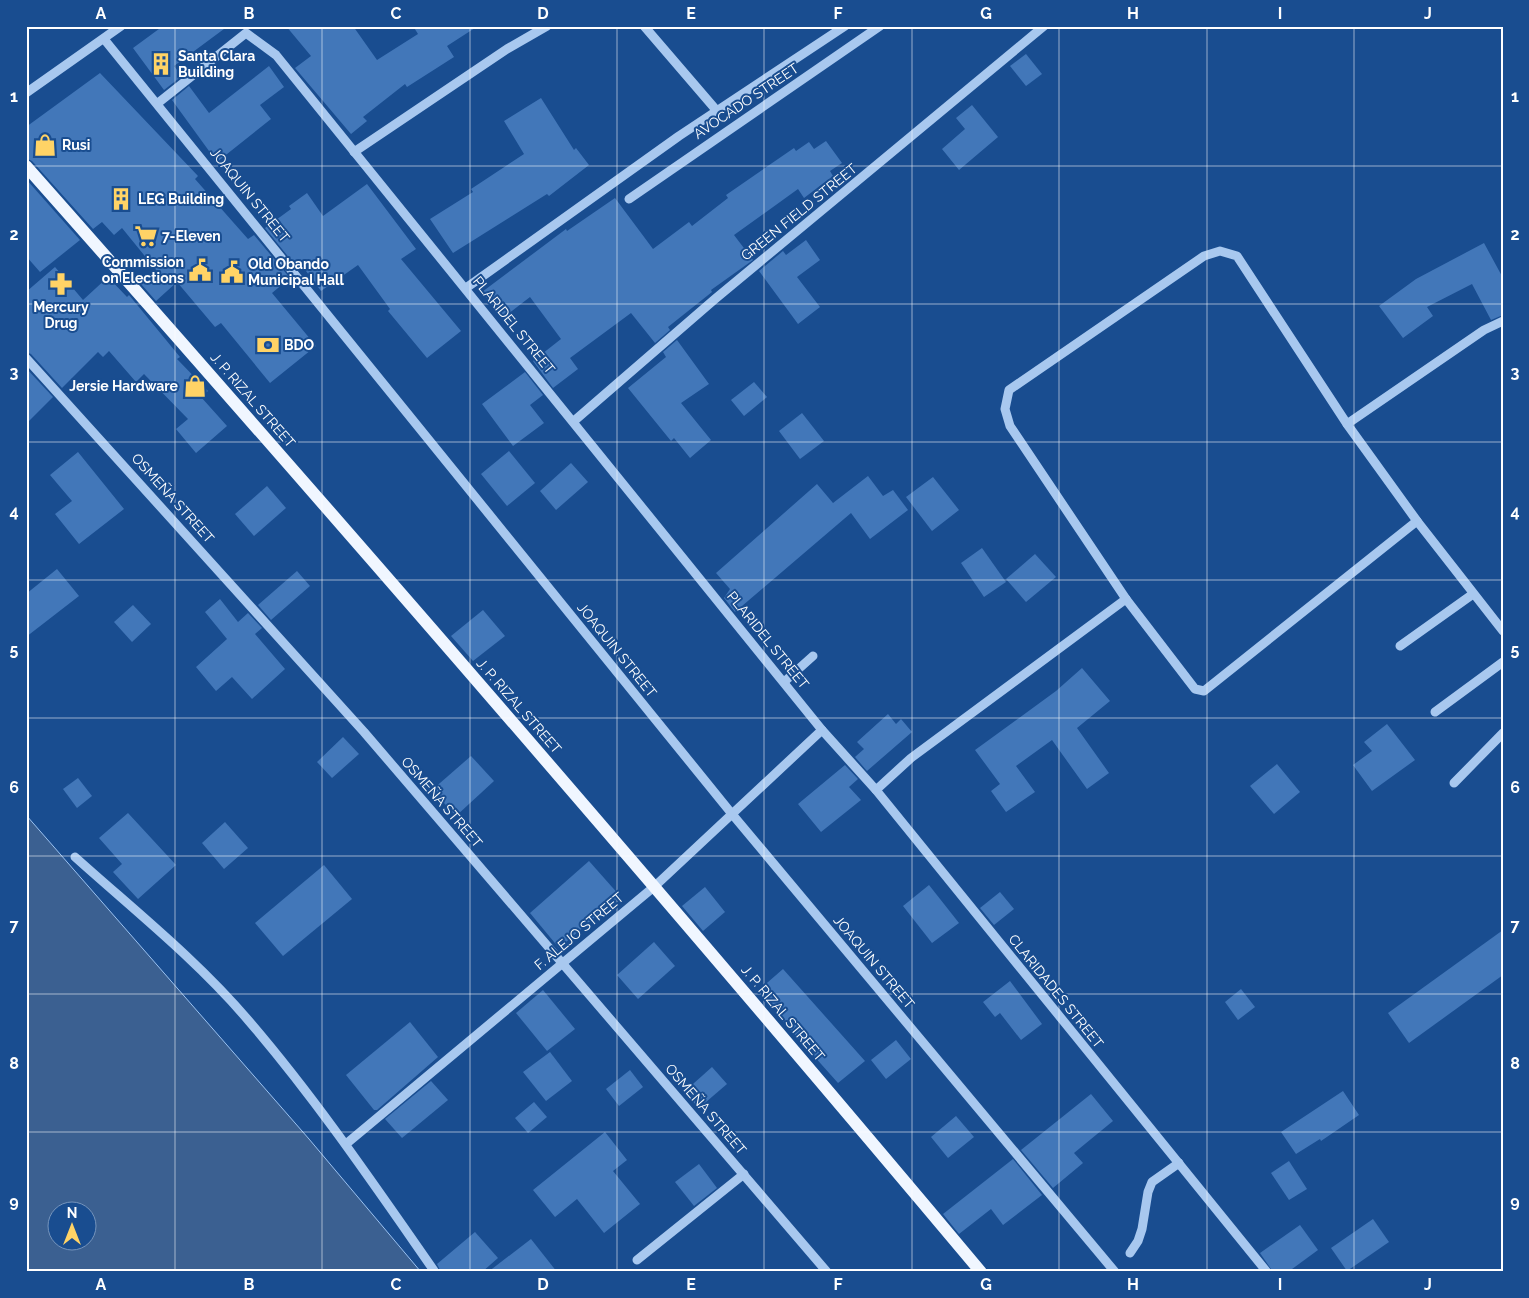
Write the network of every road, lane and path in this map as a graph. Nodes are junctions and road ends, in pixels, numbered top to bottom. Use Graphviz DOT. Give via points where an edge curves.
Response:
graph roads {
  1 [pos="121,26"];
  2 [pos="548,26"];
  3 [pos="644,26"];
  4 [pos="845,26"];
  5 [pos="880,26"];
  6 [pos="1044,26"];
  7 [pos="104,39"];
  8 [pos="26,93"];
  9 [pos="158,103"];
  10 [pos="717,111"];
  11 [pos="354,152"];
  12 [pos="26,166"];
  13 [pos="629,199"];
  14 [pos="466,288"];
  15 [pos="1503,321"];
  16 [pos="26,358"];
  17 [pos="574,421"];
  18 [pos="1348,424"];
  19 [pos="1417,521"];
  20 [pos="1473,594"];
  21 [pos="1126,599"];
  22 [pos="1503,632"];
  23 [pos="1400,646"];
  24 [pos="813,656"];
  25 [pos="1503,662"];
  26 [pos="784,682"];
  27 [pos="1436,712"];
  28 [pos="822,730"];
  29 [pos="1503,732"];
  30 [pos="1454,783"];
  31 [pos="876,790"];
  32 [pos="732,814"];
  33 [pos="75,857"];
  34 [pos="655,886"];
  35 [pos="563,963"];
  36 [pos="346,1144"];
  37 [pos="1178,1163"];
  38 [pos="744,1174"];
  39 [pos="1130,1253"];
  40 [pos="637,1260"];
  41 [pos="1265,1271"];
  42 [pos="435,1272"];
  43 [pos="827,1272"];
  44 [pos="982,1272"];
  45 [pos="1115,1272"];
  1 -- 7 [label="street"];
  2 -- 11 [label="street" via="507,49"];
  3 -- 10 [label="street"];
  4 -- 10 [label="street"];
  5 -- 13 [label="street, AVOCADO STREET"];
  6 -- 17 [label="street, GREEN FIELD STREET" via="715,299"];
  7 -- 8 [label="street"];
  7 -- 9 [label="street, JOAQUIN STREET"];
  9 -- 11 [label="street, PLARIDEL STREET" via="246,34 276,55"];
  9 -- 32 [label="street, JOAQUIN STREET"];
  10 -- 14 [label="street"];
  11 -- 14 [label="street, PLARIDEL STREET"];
  12 -- 34 [label="main road, J. P. RIZAL STREET" via="355,538"];
  14 -- 17 [label="street, PLARIDEL STREET"];
  15 -- 18 [label="street" via="1484,330"];
  16 -- 35 [label="street, OSMEÑA STREET" via="364,732"];
  17 -- 26 [label="street, PLARIDEL STREET"];
  18 -- 19 [label="street"];
  18 -- 21 [label="street" via="1237,256 1220,251 1204,256 1009,390 1005,409 1010,426"];
  19 -- 20 [label="street"];
  19 -- 21 [label="street" via="1204,691 1195,688"];
  20 -- 22 [label="street"];
  20 -- 23 [label="street"];
  21 -- 31 [label="street" via="911,758"];
  24 -- 26 [label="street"];
  25 -- 27 [label="street"];
  26 -- 28 [label="street, PLARIDEL STREET"];
  28 -- 31 [label="street, CLARIDADES STREET"];
  28 -- 32 [label="street, F. ALEJO STREET"];
  29 -- 30 [label="street"];
  31 -- 37 [label="street, CLARIDADES STREET"];
  32 -- 34 [label="street, F. ALEJO STREET"];
  32 -- 45 [label="street, JOAQUIN STREET"];
  33 -- 36 [label="street" via="212,981 249,1020"];
  34 -- 35 [label="street, F. ALEJO STREET"];
  34 -- 44 [label="main road, J. P. RIZAL STREET"];
  35 -- 36 [label="street, F. ALEJO STREET"];
  35 -- 38 [label="street, OSMEÑA STREET"];
  36 -- 42 [label="street"];
  37 -- 39 [label="street" via="1152,1182 1142,1229"];
  37 -- 41 [label="street, CLARIDADES STREET"];
  38 -- 40 [label="street"];
  38 -- 43 [label="street, OSMEÑA STREET"];
}
